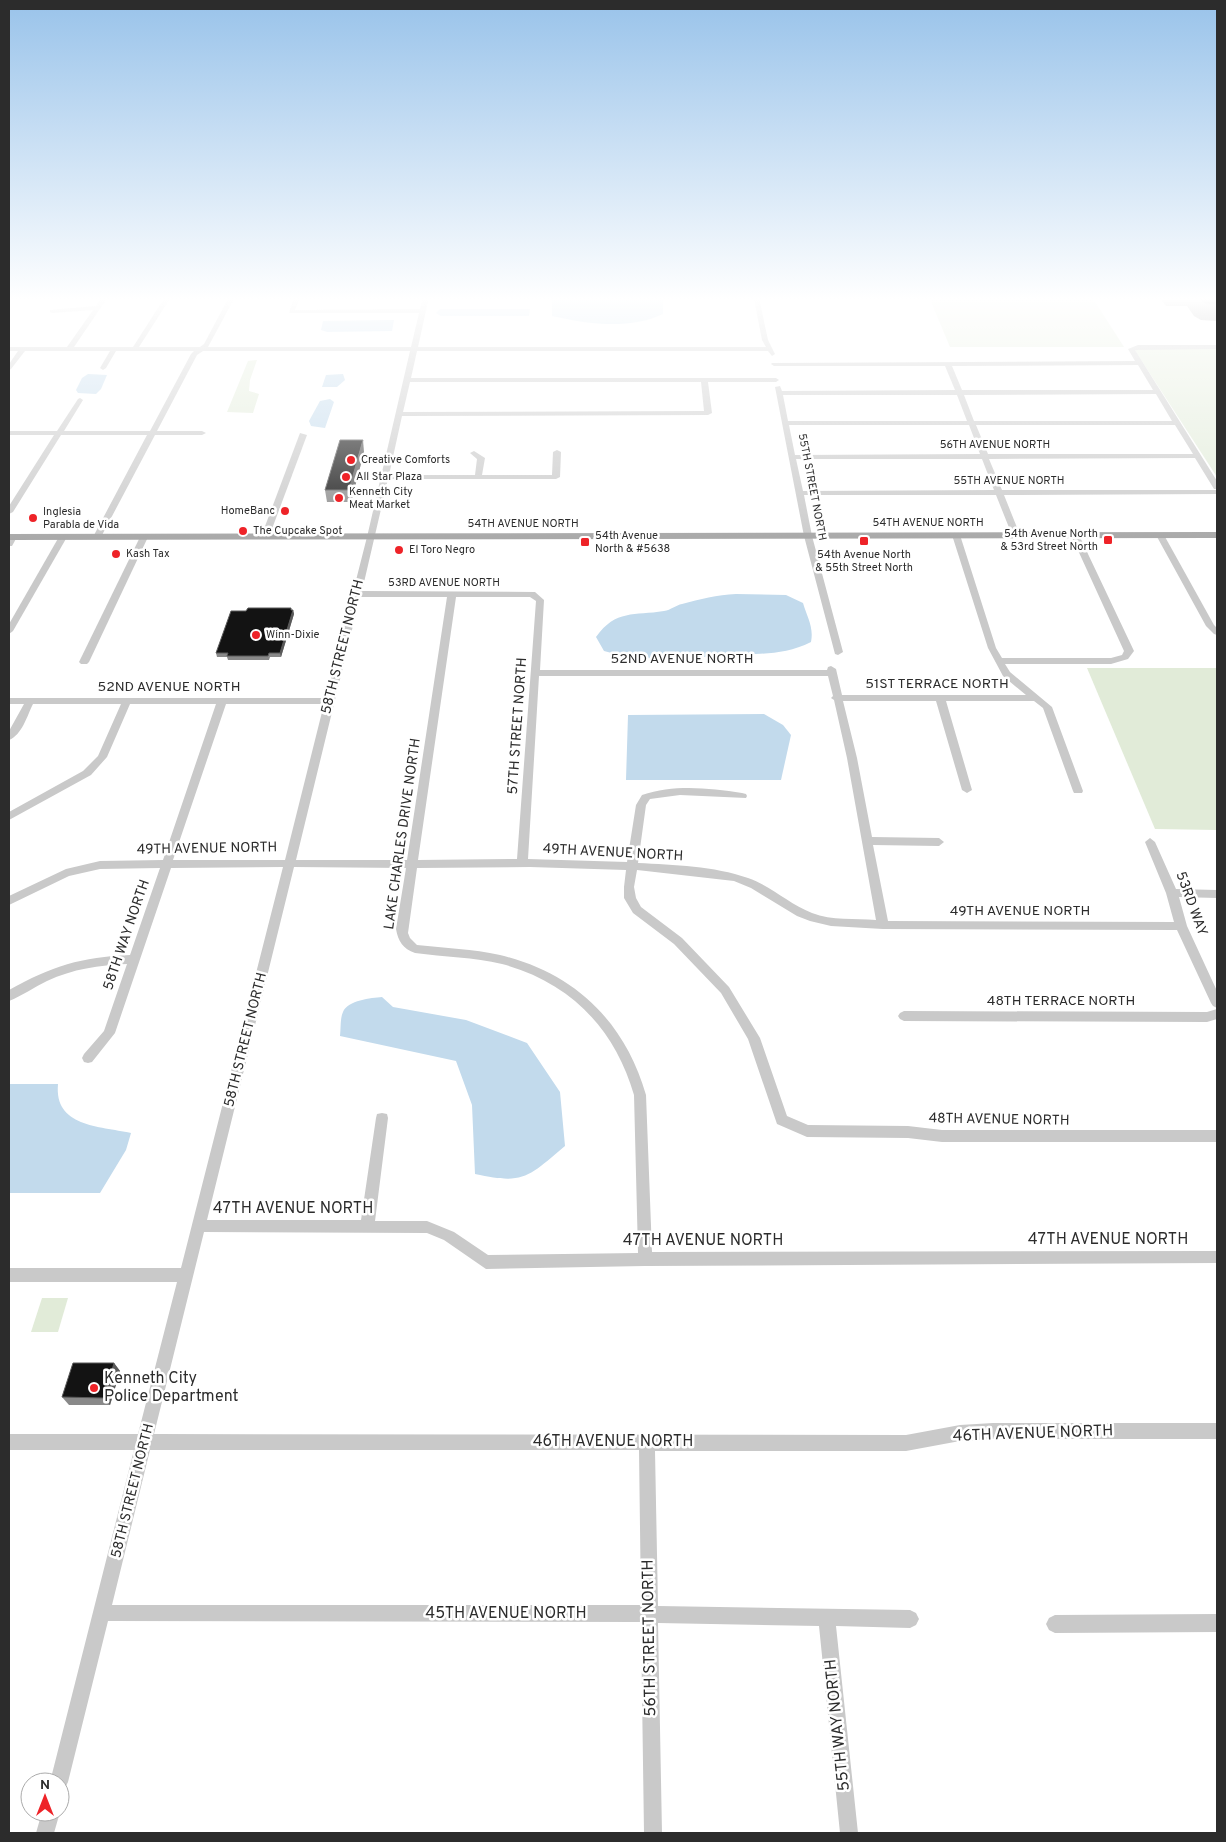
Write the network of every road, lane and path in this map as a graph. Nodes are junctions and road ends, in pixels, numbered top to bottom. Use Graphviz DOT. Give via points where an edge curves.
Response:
graph roads {
  1 [pos="179,383"];
  2 [pos="405,383"];
  3 [pos="704,383"];
  4 [pos="777,383"];
  5 [pos="956,383"];
  6 [pos="1152,383"];
  7 [pos="1158,392"];
  8 [pos="780,393"];
  9 [pos="960,393"];
  10 [pos="80,400"];
  11 [pos="399,414"];
  12 [pos="971,423"];
  13 [pos="1177,423"];
  14 [pos="786,424"];
  15 [pos="9,433"];
  16 [pos="58,433"];
  17 [pos="152,433"];
  18 [pos="202,433"];
  19 [pos="303,434"];
  20 [pos="557,452"];
  21 [pos="474,453"];
  22 [pos="984,456"];
  23 [pos="1198,456"];
  24 [pos="792,457"];
  25 [pos="384,477"];
  26 [pos="478,477"];
  27 [pos="1217,487"];
  28 [pos="999,492"];
  29 [pos="1217,492"];
  30 [pos="800,493"];
  31 [pos="9,512"];
  32 [pos="956,535"];
  33 [pos="1016,535"];
  34 [pos="1075,535"];
  35 [pos="1160,535"];
  36 [pos="1217,535"];
  37 [pos="371,536"];
  38 [pos="808,536"];
  39 [pos="63,537"];
  40 [pos="97,537"];
  41 [pos="144,537"];
  42 [pos="265,537"];
  43 [pos="10,539"];
  44 [pos="357,594"];
  45 [pos="452,594"];
  46 [pos="532,594"];
  47 [pos="1214,629"];
  48 [pos="9,632"];
  49 [pos="838,652"];
  50 [pos="84,662"];
  51 [pos="1000,662"];
  52 [pos="535,673"];
  53 [pos="836,698"];
  54 [pos="940,698"];
  55 [pos="1038,698"];
  56 [pos="9,701"];
  57 [pos="30,701"];
  58 [pos="127,701"];
  59 [pos="222,701"];
  60 [pos="330,701"];
  61 [pos="9,737"];
  62 [pos="967,790"];
  63 [pos="1078,791"];
  64 [pos="742,796"];
  65 [pos="9,816"];
  66 [pos="868,841"];
  67 [pos="939,842"];
  68 [pos="1150,842"];
  69 [pos="290,863"];
  70 [pos="522,863"];
  71 [pos="167,864"];
  72 [pos="412,864"];
  73 [pos="632,867"];
  74 [pos="1172,893"];
  75 [pos="1217,894"];
  76 [pos="9,901"];
  77 [pos="883,925"];
  78 [pos="1181,926"];
  79 [pos="134,959"];
  80 [pos="9,996"];
  81 [pos="1217,1003"];
  82 [pos="1217,1014"];
  83 [pos="904,1016"];
  84 [pos="88,1058"];
  85 [pos="382,1118"];
  86 [pos="1217,1136"];
  87 [pos="199,1226"];
  88 [pos="367,1226"];
  89 [pos="1217,1257"];
  90 [pos="645,1259"];
  91 [pos="9,1275"];
  92 [pos="186,1275"];
  93 [pos="1217,1431"];
  94 [pos="146,1441"];
  95 [pos="9,1442"];
  96 [pos="647,1442"];
  97 [pos="102,1613"];
  98 [pos="650,1614"];
  99 [pos="827,1617"];
  100 [pos="910,1619"];
  101 [pos="1217,1623"];
  102 [pos="1055,1624"];
  103 [pos="61,1772"];
  104 [pos="653,1833"];
  105 [pos="849,1833"];
  1 -- 17 [label="street"];
  2 -- 11 [label="street, 58TH STREET NORTH"];
  3 -- 11 [label="street" via="708,413"];
  4 -- 8 [label="street, 55TH STREET NORTH"];
  5 -- 9 [label="street"];
  6 -- 7 [label="street"];
  7 -- 9 [label="street"];
  7 -- 13 [label="street"];
  8 -- 9 [label="street"];
  8 -- 14 [label="street, 55TH STREET NORTH"];
  9 -- 12 [label="street"];
  10 -- 16 [label="street"];
  11 -- 25 [label="street, 58TH STREET NORTH"];
  12 -- 13 [label="street"];
  12 -- 14 [label="street"];
  12 -- 22 [label="street"];
  13 -- 23 [label="street"];
  14 -- 24 [label="street, 55TH STREET NORTH"];
  15 -- 16 [label="street"];
  16 -- 17 [label="street"];
  16 -- 31 [label="street"];
  17 -- 18 [label="street"];
  17 -- 40 [label="street"];
  19 -- 42 [label="street"];
  20 -- 26 [label="street" via="556,477"];
  21 -- 26 [label="street" via="481,458"];
  22 -- 23 [label="street, 56TH AVENUE NORTH"];
  22 -- 24 [label="street, 56TH AVENUE NORTH"];
  22 -- 28 [label="street"];
  23 -- 27 [label="street"];
  24 -- 30 [label="street, 55TH STREET NORTH"];
  25 -- 26 [label="street"];
  25 -- 37 [label="street, 58TH STREET NORTH"];
  28 -- 29 [label="street, 55TH AVENUE NORTH"];
  28 -- 30 [label="street, 55TH AVENUE NORTH"];
  28 -- 33 [label="street"];
  30 -- 38 [label="street, 55TH STREET NORTH"];
  32 -- 33 [label="main road, 54TH AVENUE NORTH"];
  32 -- 38 [label="main road, 54TH AVENUE NORTH"];
  32 -- 51 [label="street" via="992,648"];
  33 -- 34 [label="main road, 54TH AVENUE NORTH"];
  34 -- 35 [label="main road, 54TH AVENUE NORTH"];
  34 -- 51 [label="street" via="1129,651 1125,657 1111,661"];
  35 -- 36 [label="main road, 54TH AVENUE NORTH"];
  35 -- 47 [label="street"];
  37 -- 38 [label="main road, 54TH AVENUE NORTH"];
  37 -- 42 [label="main road, 54TH AVENUE NORTH"];
  37 -- 44 [label="street, 58TH STREET NORTH"];
  38 -- 49 [label="street, 55TH STREET NORTH"];
  39 -- 40 [label="main road, 54TH AVENUE NORTH"];
  39 -- 43 [label="main road, 54TH AVENUE NORTH"];
  39 -- 48 [label="street"];
  40 -- 41 [label="main road, 54TH AVENUE NORTH"];
  41 -- 42 [label="main road, 54TH AVENUE NORTH"];
  41 -- 50 [label="street"];
  44 -- 45 [label="street, 53RD AVENUE NORTH"];
  44 -- 60 [label="street, 58TH STREET NORTH"];
  45 -- 46 [label="street, 53RD AVENUE NORTH"];
  45 -- 72 [label="street, LAKE CHARLES DRIVE NORTH"];
  46 -- 52 [label="street, 57TH STREET NORTH" via="540,600"];
  51 -- 55 [label="street" via="1006,674"];
  52 -- 53 [label="street, 52ND AVENUE NORTH" via="830,671"];
  52 -- 70 [label="street, 57TH STREET NORTH"];
  53 -- 54 [label="street, 51ST TERRACE NORTH"];
  53 -- 66 [label="street" via="852,758"];
  54 -- 55 [label="street, 51ST TERRACE NORTH"];
  54 -- 62 [label="street"];
  55 -- 63 [label="street" via="1048,706"];
  56 -- 57 [label="street, 52ND AVENUE NORTH"];
  57 -- 58 [label="street, 52ND AVENUE NORTH"];
  57 -- 61 [label="street"];
  58 -- 59 [label="street, 52ND AVENUE NORTH"];
  58 -- 65 [label="street" via="102,758 87,773"];
  59 -- 60 [label="street, 52ND AVENUE NORTH"];
  59 -- 71 [label="street, 58TH WAY NORTH"];
  60 -- 69 [label="street, 58TH STREET NORTH"];
  64 -- 73 [label="street" via="665,792 646,797"];
  66 -- 67 [label="street"];
  66 -- 77 [label="street"];
  68 -- 74 [label="street, 53RD WAY"];
  69 -- 71 [label="street, 49TH AVENUE NORTH"];
  69 -- 72 [label="street, 49TH AVENUE NORTH"];
  69 -- 87 [label="street, 58TH STREET NORTH"];
  70 -- 72 [label="street, 49TH AVENUE NORTH"];
  70 -- 73 [label="street, 49TH AVENUE NORTH"];
  71 -- 76 [label="street, 49TH AVENUE NORTH" via="100,865 66,873"];
  71 -- 79 [label="street, 58TH WAY NORTH"];
  72 -- 90 [label="street, LAKE CHARLES DRIVE NORTH" via="402,929 408,945 415,950 487,956 515,963 542,975 590,1007 626,1053 640,1094"];
  73 -- 77 [label="street, 49TH AVENUE NORTH" via="723,875 760,886 801,913 818,919"];
  73 -- 86 [label="street, 48TH AVENUE NORTH" via="630,898 637,910 678,941 706,968 725,990 745,1023 764,1061 782,1120 807,1131 908,1132 942,1136"];
  74 -- 75 [label="street"];
  74 -- 78 [label="street, 53RD WAY"];
  77 -- 78 [label="street, 49TH AVENUE NORTH"];
  78 -- 81 [label="street, 53RD WAY"];
  79 -- 80 [label="street" via="92,960 70,965 44,975"];
  79 -- 84 [label="street, 58TH WAY NORTH" via="109,1033"];
  82 -- 83 [label="street, 48TH TERRACE NORTH" via="1207,1017"];
  85 -- 88 [label="street"];
  87 -- 88 [label="street, 47TH AVENUE NORTH"];
  87 -- 92 [label="street, 58TH STREET NORTH"];
  88 -- 90 [label="street, 47TH AVENUE NORTH" via="428,1227 449,1236 486,1262"];
  89 -- 90 [label="street, 47TH AVENUE NORTH"];
  91 -- 92 [label="street"];
  92 -- 94 [label="street, 58TH STREET NORTH"];
  93 -- 96 [label="street, 46TH AVENUE NORTH" via="993,1431 960,1433 906,1443"];
  94 -- 95 [label="street, 46TH AVENUE NORTH"];
  94 -- 96 [label="street, 46TH AVENUE NORTH"];
  94 -- 97 [label="street, 58TH STREET NORTH"];
  96 -- 98 [label="street, 56TH STREET NORTH"];
  97 -- 98 [label="street, 45TH AVENUE NORTH"];
  97 -- 103 [label="street, 58TH STREET NORTH"];
  98 -- 99 [label="street, 45TH AVENUE NORTH"];
  98 -- 104 [label="street, 56TH STREET NORTH"];
  99 -- 100 [label="street, 45TH AVENUE NORTH"];
  99 -- 105 [label="street, 55TH WAY NORTH"];
  101 -- 102 [label="street"];
}
